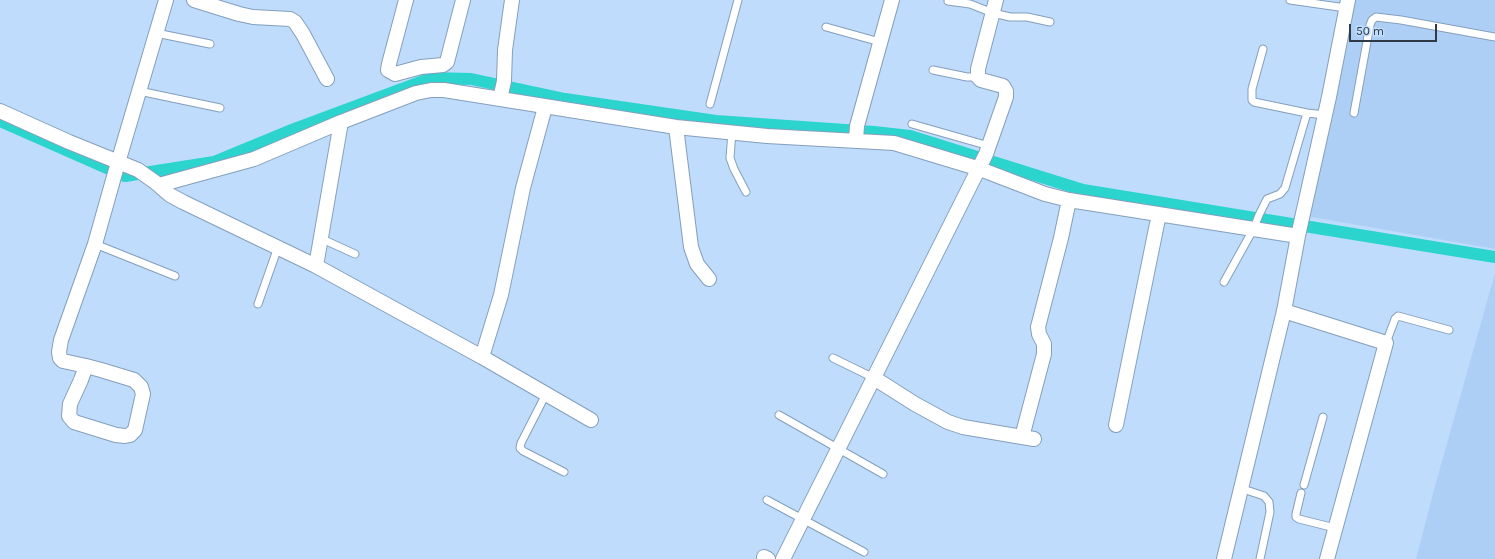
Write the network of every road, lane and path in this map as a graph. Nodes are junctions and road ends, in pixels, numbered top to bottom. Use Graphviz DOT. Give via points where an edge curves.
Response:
graph roads {
  1 [pos="166,0"];
  2 [pos="194,0"];
  3 [pos="406,0"];
  4 [pos="463,0"];
  5 [pos="512,0"];
  6 [pos="738,0"];
  7 [pos="892,0"];
  8 [pos="948,0"];
  9 [pos="1290,0"];
  10 [pos="1347,4"];
  11 [pos="995,7"];
  12 [pos="1050,22"];
  13 [pos="826,27"];
  14 [pos="156,33"];
  15 [pos="1495,37"];
  16 [pos="880,42"];
  17 [pos="210,44"];
  18 [pos="1263,49"];
  19 [pos="933,70"];
  20 [pos="978,77"];
  21 [pos="328,79"];
  22 [pos="139,91"];
  23 [pos="502,92"];
  24 [pos="710,104"];
  25 [pos="545,107"];
  26 [pos="220,108"];
  27 [pos="0,111"];
  28 [pos="1354,112"];
  29 [pos="1307,113"];
  30 [pos="1325,115"];
  31 [pos="341,122"];
  32 [pos="912,124"];
  33 [pos="676,127"];
  34 [pos="732,132"];
  35 [pos="857,134"];
  36 [pos="984,159"];
  37 [pos="116,168"];
  38 [pos="157,184"];
  39 [pos="746,192"];
  40 [pos="1069,200"];
  41 [pos="1159,214"];
  42 [pos="1256,225"];
  43 [pos="1300,229"];
  44 [pos="320,238"];
  45 [pos="95,244"];
  46 [pos="278,247"];
  47 [pos="355,254"];
  48 [pos="316,266"];
  49 [pos="175,276"];
  50 [pos="709,279"];
  51 [pos="1224,282"];
  52 [pos="258,304"];
  53 [pos="1284,311"];
  54 [pos="1449,330"];
  55 [pos="1386,343"];
  56 [pos="482,357"];
  57 [pos="833,358"];
  58 [pos="86,366"];
  59 [pos="874,378"];
  60 [pos="546,394"];
  61 [pos="779,415"];
  62 [pos="1324,417"];
  63 [pos="591,420"];
  64 [pos="1116,425"];
  65 [pos="839,449"];
  66 [pos="564,472"];
  67 [pos="883,474"];
  68 [pos="1304,485"];
  69 [pos="1240,488"];
  70 [pos="1301,493"];
  71 [pos="767,500"];
  72 [pos="803,519"];
  73 [pos="1335,528"];
  74 [pos="864,552"];
  75 [pos="783,559"];
  76 [pos="1224,559"];
  77 [pos="1260,559"];
  78 [pos="1327,559"];
  1 -- 14 [label="street"];
  2 -- 21 [label="street" via="239,14 290,19 303,34"];
  3 -- 4 [label="street" via="388,70 395,74 421,67 443,65 446,62"];
  5 -- 23 [label="street"];
  6 -- 24 [label="lane"];
  7 -- 16 [label="street"];
  8 -- 11 [label="lane"];
  9 -- 10 [label="lane"];
  10 -- 30 [label="street"];
  11 -- 12 [label="lane" via="1010,17 1028,17"];
  11 -- 20 [label="street"];
  13 -- 16 [label="lane"];
  14 -- 17 [label="lane"];
  14 -- 22 [label="street"];
  15 -- 28 [label="lane" via="1376,17 1370,25"];
  16 -- 35 [label="street"];
  18 -- 29 [label="lane" via="1252,89 1252,100"];
  19 -- 20 [label="lane"];
  20 -- 36 [label="street" via="1003,86 1006,91"];
  22 -- 26 [label="lane"];
  22 -- 37 [label="street"];
  23 -- 25 [label="street"];
  23 -- 31 [label="street" via="431,90 416,93"];
  25 -- 33 [label="street"];
  25 -- 56 [label="street" via="522,188 500,295"];
  27 -- 37 [label="street" via="70,142"];
  29 -- 30 [label="lane"];
  29 -- 42 [label="lane" via="1285,188 1280,194 1267,199"];
  30 -- 43 [label="street"];
  31 -- 38 [label="street" via="254,159"];
  31 -- 44 [label="street"];
  32 -- 36 [label="lane"];
  33 -- 34 [label="street"];
  33 -- 50 [label="street" via="691,247 697,264"];
  34 -- 35 [label="street" via="767,136"];
  34 -- 39 [label="lane" via="730,158"];
  35 -- 36 [label="street"];
  36 -- 40 [label="street" via="1045,194"];
  36 -- 59 [label="street"];
  37 -- 38 [label="street" via="138,170"];
  37 -- 45 [label="street"];
  38 -- 46 [label="street" via="183,202"];
  40 -- 41 [label="street"];
  40 -- 59 [label="street" via="1038,326 1044,344 1044,354 1028,438 948,422"];
  41 -- 42 [label="street"];
  41 -- 64 [label="street"];
  42 -- 43 [label="street"];
  42 -- 51 [label="lane"];
  43 -- 53 [label="street"];
  44 -- 47 [label="lane"];
  44 -- 48 [label="street"];
  45 -- 49 [label="lane"];
  45 -- 58 [label="street" via="59,352 63,361"];
  46 -- 48 [label="street"];
  46 -- 52 [label="lane"];
  48 -- 56 [label="street"];
  53 -- 55 [label="street"];
  53 -- 69 [label="street"];
  54 -- 55 [label="lane" via="1398,316"];
  55 -- 73 [label="street"];
  56 -- 60 [label="street"];
  57 -- 59 [label="lane"];
  58 -- 58 [label="street" via="70,404 69,416 74,422 116,435 130,435 135,430 143,394 141,386 134,380"];
  59 -- 65 [label="street"];
  60 -- 63 [label="street"];
  60 -- 66 [label="lane" via="520,448"];
  61 -- 65 [label="lane"];
  62 -- 68 [label="lane"];
  65 -- 67 [label="lane"];
  65 -- 72 [label="street"];
  69 -- 76 [label="street"];
  69 -- 77 [label="lane" via="1264,496 1269,502 1270,512"];
  70 -- 73 [label="lane" via="1296,517"];
  71 -- 72 [label="lane"];
  72 -- 74 [label="lane"];
  72 -- 75 [label="street"];
  73 -- 78 [label="street"];
}
